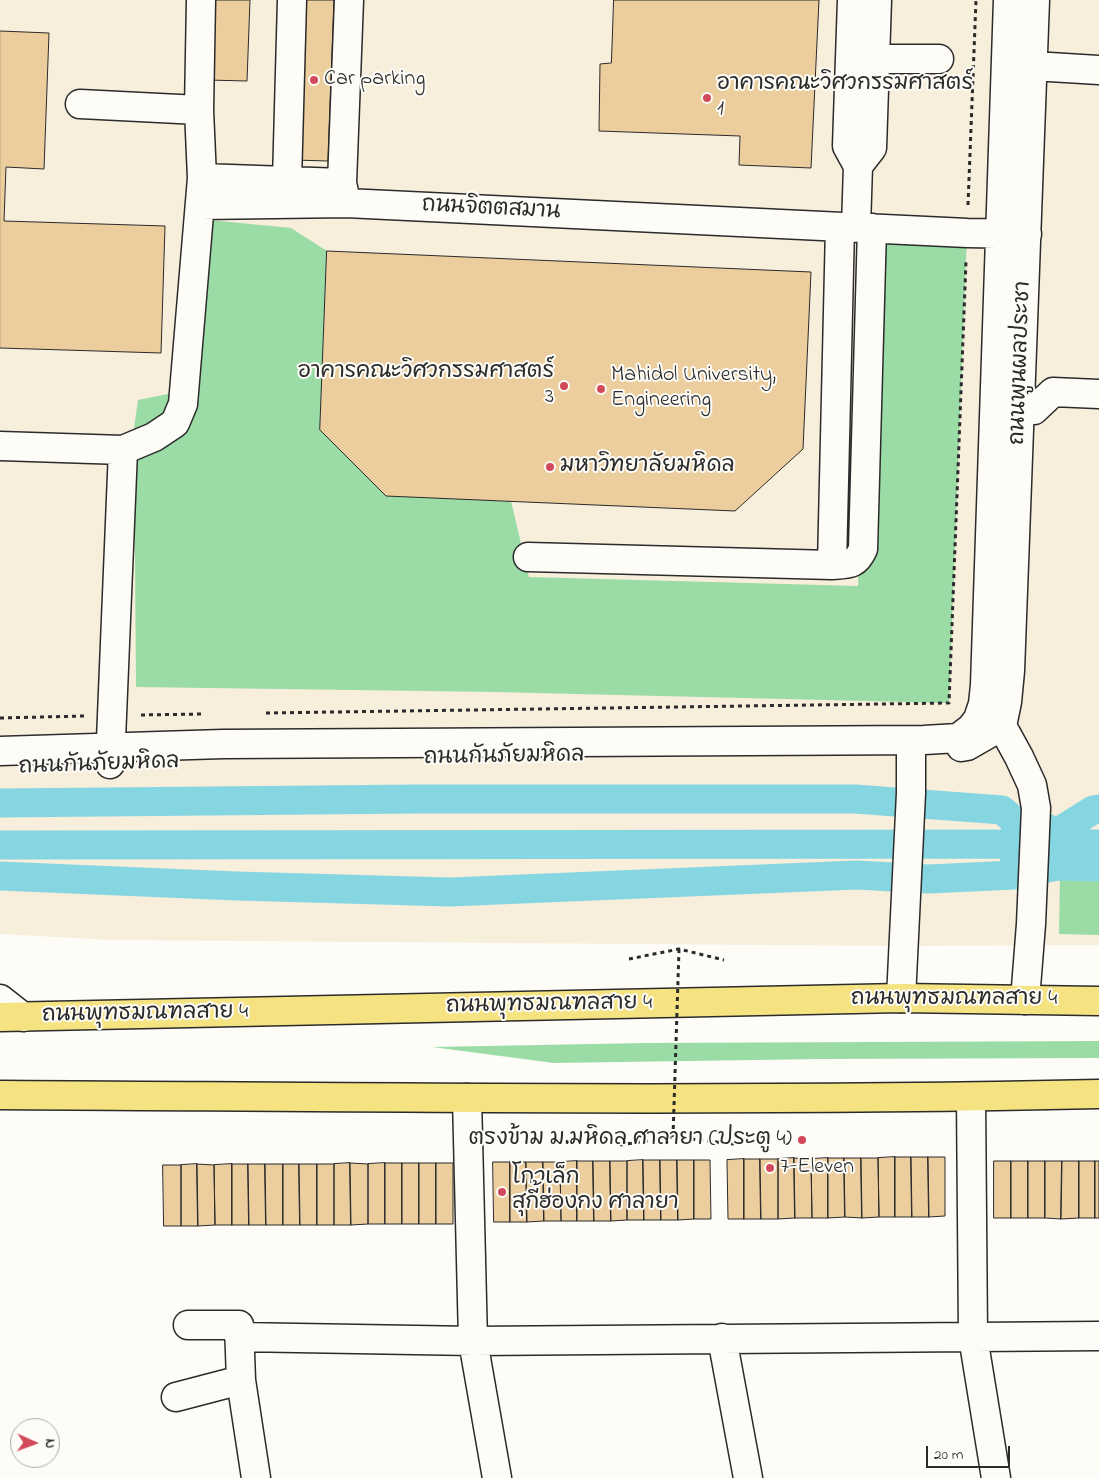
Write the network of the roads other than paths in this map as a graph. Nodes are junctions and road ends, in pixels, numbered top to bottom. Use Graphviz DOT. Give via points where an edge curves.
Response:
graph roads {
  1 [pos="200,0"];
  2 [pos="292,0"];
  3 [pos="349,0"];
  4 [pos="852,0"];
  5 [pos="877,0"];
  6 [pos="1008,0"];
  7 [pos="1035,0"];
  8 [pos="939,58"];
  9 [pos="862,59"];
  10 [pos="1033,66"];
  11 [pos="1099,70"];
  12 [pos="80,104"];
  13 [pos="199,110"];
  14 [pos="202,178"];
  15 [pos="287,181"];
  16 [pos="344,193"];
  17 [pos="201,205"];
  18 [pos="856,227"];
  19 [pos="1000,233"];
  20 [pos="1027,234"];
  21 [pos="1099,394"];
  22 [pos="1020,409"];
  23 [pos="0,446"];
  24 [pos="123,450"];
  25 [pos="528,557"];
  26 [pos="990,722"];
  27 [pos="0,751"];
  28 [pos="911,752"];
  29 [pos="110,756"];
  30 [pos="0,770"];
  31 [pos="901,998"];
  32 [pos="0,999"];
  33 [pos="1025,1000"];
  34 [pos="1099,1001"];
  35 [pos="12,1017"];
  36 [pos="1099,1094"];
  37 [pos="0,1095"];
  38 [pos="971,1097"];
  39 [pos="467,1098"];
  40 [pos="188,1325"];
  41 [pos="1099,1336"];
  42 [pos="239,1337"];
  43 [pos="973,1337"];
  44 [pos="722,1338"];
  45 [pos="473,1340"];
  46 [pos="241,1380"];
  47 [pos="176,1397"];
  48 [pos="256,1478"];
  49 [pos="497,1478"];
  50 [pos="748,1478"];
  51 [pos="996,1478"];
  1 -- 13 [label="street"];
  2 -- 15 [label="street"];
  3 -- 16 [label="street"];
  4 -- 9 [label="street"];
  5 -- 9 [label="street"];
  6 -- 19 [label="street, ถนนพูนผลประชา"];
  7 -- 10 [label="street, ถนนพูนผลประชา"];
  8 -- 9 [label="street"];
  9 -- 18 [label="street" via="872,148 858,166"];
  10 -- 11 [label="street"];
  10 -- 20 [label="street, ถนนพูนผลประชา"];
  12 -- 13 [label="street"];
  13 -- 14 [label="street"];
  14 -- 15 [label="street"];
  14 -- 17 [label="street"];
  15 -- 16 [label="street"];
  16 -- 17 [label="street"];
  16 -- 18 [label="street, ถนนจิตตสมาน"];
  17 -- 24 [label="street" via="183,404 175,423 154,437"];
  18 -- 19 [label="street, ถนนจิตตสมาน"];
  18 -- 25 [label="street" via="863,549 859,559 851,564 832,565"];
  19 -- 20 [label="street, ถนนจิตตสมาน"];
  19 -- 26 [label="street, ถนนพูนผลประชา" via="983,704"];
  20 -- 22 [label="street, ถนนพูนผลประชา"];
  21 -- 22 [label="street" via="1053,392 1034,410"];
  22 -- 26 [label="street, ถนนพูนผลประชา" via="1010,671 1007,702"];
  23 -- 24 [label="street"];
  24 -- 29 [label="street"];
  26 -- 28 [label="street, ถนนกันภัยมหิดล" via="966,746"];
  26 -- 29 [label="street, ถนนกันภัยมหิดล" via="971,728 958,738 934,740 223,744"];
  26 -- 33 [label="street" via="1019,757 1032,785 1036,808"];
  27 -- 29 [label="street, ถนนกันภัยมหิดล"];
  28 -- 29 [label="street, ถนนกันภัยมหิดล"];
  28 -- 31 [label="street"];
  29 -- 30 [label="street, ถนนกันภัยมหิดล"];
  31 -- 33 [label="main road, ถนนพุทธมณฑลสาย 4"];
  31 -- 35 [label="main road, ถนนพุทธมณฑลสาย 4"];
  32 -- 35 [label="street"];
  33 -- 34 [label="main road, ถนนพุทธมณฑลสาย 4"];
  36 -- 38 [label="main road"];
  37 -- 39 [label="main road"];
  38 -- 39 [label="main road"];
  38 -- 43 [label="street"];
  39 -- 45 [label="street"];
  40 -- 42 [label="street" via="239,1325"];
  41 -- 43 [label="street"];
  42 -- 45 [label="street"];
  42 -- 46 [label="street"];
  43 -- 44 [label="street"];
  43 -- 51 [label="street"];
  44 -- 45 [label="street"];
  44 -- 50 [label="street"];
  45 -- 49 [label="street"];
  46 -- 47 [label="street"];
  46 -- 48 [label="street"];
}
